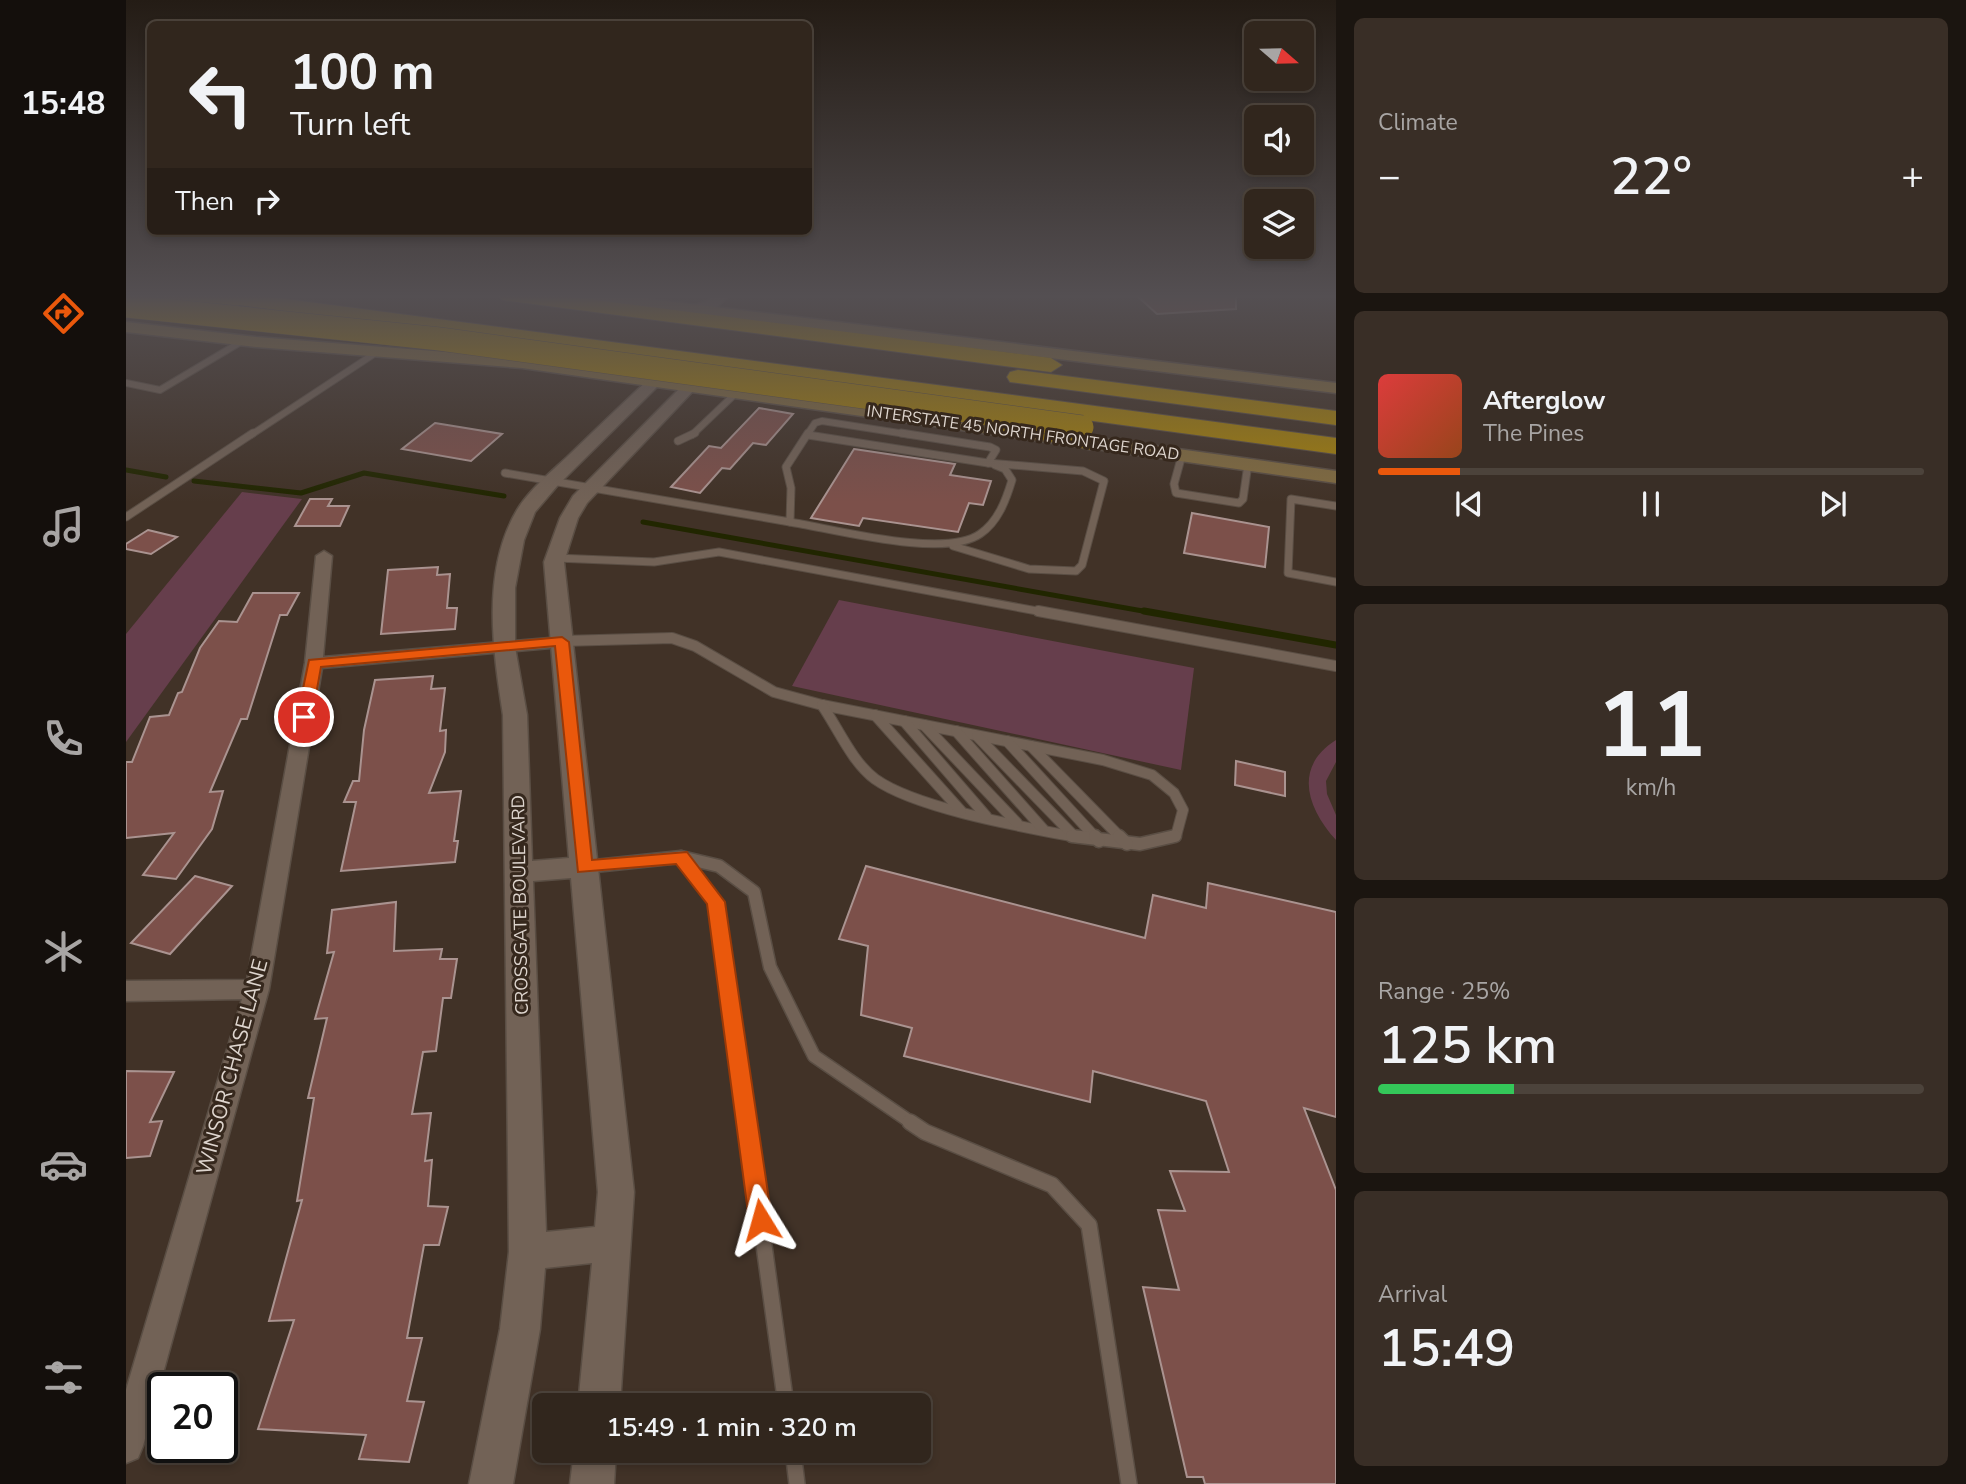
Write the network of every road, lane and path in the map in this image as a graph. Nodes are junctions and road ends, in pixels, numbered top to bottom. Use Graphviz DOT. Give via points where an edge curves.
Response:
graph roads {
  1 [pos="205,363"];
  2 [pos="361,363"];
  3 [pos="523,363"];
  4 [pos="598,363"];
  5 [pos="616,363"];
  6 [pos="720,363"];
  7 [pos="912,363"];
  8 [pos="1040,363"];
  9 [pos="1130,363"];
  10 [pos="655,381"];
  11 [pos="126,383"];
  12 [pos="690,386"];
  13 [pos="1336,388"];
  14 [pos="736,393"];
  15 [pos="1336,401"];
  16 [pos="1336,418"];
  17 [pos="997,429"];
  18 [pos="808,435"];
  19 [pos="1087,435"];
  20 [pos="678,441"];
  21 [pos="1336,446"];
  22 [pos="990,447"];
  23 [pos="1182,455"];
  24 [pos="1336,462"];
  25 [pos="988,463"];
  26 [pos="1248,464"];
  27 [pos="505,473"];
  28 [pos="1336,477"];
  29 [pos="552,481"];
  30 [pos="591,488"];
  31 [pos="1336,506"];
  32 [pos="126,516"];
  33 [pos="790,522"];
  34 [pos="953,546"];
  35 [pos="324,556"];
  36 [pos="556,558"];
  37 [pos="1336,582"];
  38 [pos="562,642"];
  39 [pos="504,647"];
  40 [pos="314,663"];
  41 [pos="1336,666"];
  42 [pos="822,705"];
  43 [pos="875,715"];
  44 [pos="904,721"];
  45 [pos="923,725"];
  46 [pos="955,731"];
  47 [pos="976,735"];
  48 [pos="1007,741"];
  49 [pos="1030,746"];
  50 [pos="961,811"];
  51 [pos="986,817"];
  52 [pos="1017,823"];
  53 [pos="1043,829"];
  54 [pos="1074,836"];
  55 [pos="1099,841"];
  56 [pos="1127,844"];
  57 [pos="681,857"];
  58 [pos="584,867"];
  59 [pos="519,872"];
  60 [pos="257,989"];
  61 [pos="126,991"];
  62 [pos="612,1243"];
  63 [pos="528,1252"];
  64 [pos="600,1393"];
  65 [pos="784,1393"];
  66 [pos="126,1446"];
  67 [pos="594,1463"];
  68 [pos="794,1463"];
  69 [pos="491,1484"];
  70 [pos="592,1484"];
  71 [pos="797,1484"];
  72 [pos="1129,1484"];
  1 -- 11 [label="lane" via="160,390"];
  2 -- 32 [label="lane"];
  3 -- 10 [label="main road, INTERSTATE 45 NORTH FRONTAGE ROAD"];
  4 -- 19 [label="highway, bridge"];
  5 -- 19 [label="highway"];
  6 -- 21 [label="highway"];
  7 -- 16 [label="highway"];
  8 -- 15 [label="highway"];
  9 -- 13 [label="main road"];
  10 -- 12 [label="main road, INTERSTATE 45 NORTH FRONTAGE ROAD"];
  10 -- 29 [label="street, CROSSGATE BOULEVARD"];
  12 -- 14 [label="main road, INTERSTATE 45 NORTH FRONTAGE ROAD"];
  12 -- 30 [label="street"];
  14 -- 17 [label="main road, INTERSTATE 45 NORTH FRONTAGE ROAD"];
  14 -- 20 [label="lane" via="696,433"];
  17 -- 19 [label="main road, INTERSTATE 45 NORTH FRONTAGE ROAD"];
  17 -- 22 [label="lane"];
  18 -- 22 [label="lane" via="815,423 822,421"];
  18 -- 25 [label="lane"];
  18 -- 33 [label="lane" via="786,467"];
  19 -- 23 [label="main road, INTERSTATE 45 NORTH FRONTAGE ROAD"];
  19 -- 24 [label="highway"];
  22 -- 25 [label="lane" via="996,450"];
  23 -- 26 [label="main road, INTERSTATE 45 NORTH FRONTAGE ROAD"];
  23 -- 26 [label="lane" via="1176,493 1219,502 1243,499"];
  25 -- 34 [label="lane" via="1005,469 1012,480 1004,509 984,534"];
  25 -- 34 [label="lane" via="1083,471 1104,481 1082,565 1076,571 1049,570 994,560"];
  26 -- 28 [label="main road, INTERSTATE 45 NORTH FRONTAGE ROAD"];
  27 -- 29 [label="lane"];
  29 -- 30 [label="lane"];
  29 -- 39 [label="street, CROSSGATE BOULEVARD" via="526,511 514,540 505,588"];
  30 -- 33 [label="lane"];
  30 -- 36 [label="street" via="569,518"];
  31 -- 37 [label="lane" via="1291,499 1288,573"];
  33 -- 34 [label="lane"];
  35 -- 40 [label="street, WINSOR CHASE LANE"];
  36 -- 38 [label="street"];
  36 -- 41 [label="lane" via="653,562 688,553 719,552"];
  38 -- 39 [label="street"];
  38 -- 42 [label="lane" via="672,638 695,646 774,692"];
  38 -- 58 [label="street"];
  39 -- 40 [label="street"];
  39 -- 59 [label="street, CROSSGATE BOULEVARD" via="515,715"];
  40 -- 60 [label="street, WINSOR CHASE LANE"];
  42 -- 43 [label="lane"];
  42 -- 50 [label="lane" via="874,779 900,793"];
  43 -- 44 [label="lane"];
  43 -- 50 [label="lane"];
  44 -- 45 [label="lane"];
  44 -- 51 [label="lane"];
  45 -- 46 [label="lane"];
  45 -- 52 [label="lane"];
  46 -- 47 [label="lane"];
  46 -- 53 [label="lane"];
  47 -- 48 [label="lane"];
  47 -- 54 [label="lane"];
  48 -- 49 [label="lane"];
  48 -- 55 [label="lane"];
  49 -- 56 [label="lane"];
  49 -- 56 [label="lane" via="1152,775 1174,793 1183,810 1176,836"];
  50 -- 51 [label="lane"];
  51 -- 52 [label="lane"];
  52 -- 53 [label="lane"];
  53 -- 54 [label="lane"];
  54 -- 55 [label="lane"];
  55 -- 56 [label="lane"];
  57 -- 58 [label="lane"];
  57 -- 65 [label="lane" via="716,902"];
  57 -- 72 [label="lane" via="719,866 754,892 770,967 814,1056 925,1132 1052,1185 1089,1225"];
  58 -- 59 [label="street"];
  58 -- 62 [label="street" via="617,1192"];
  59 -- 63 [label="street, CROSSGATE BOULEVARD"];
  60 -- 61 [label="street"];
  60 -- 66 [label="street, WINSOR CHASE LANE"];
  62 -- 63 [label="street"];
  62 -- 64 [label="street"];
  63 -- 69 [label="street, CROSSGATE BOULEVARD" via="520,1329"];
  67 -- 70 [label="street"];
  68 -- 71 [label="lane"];
}
